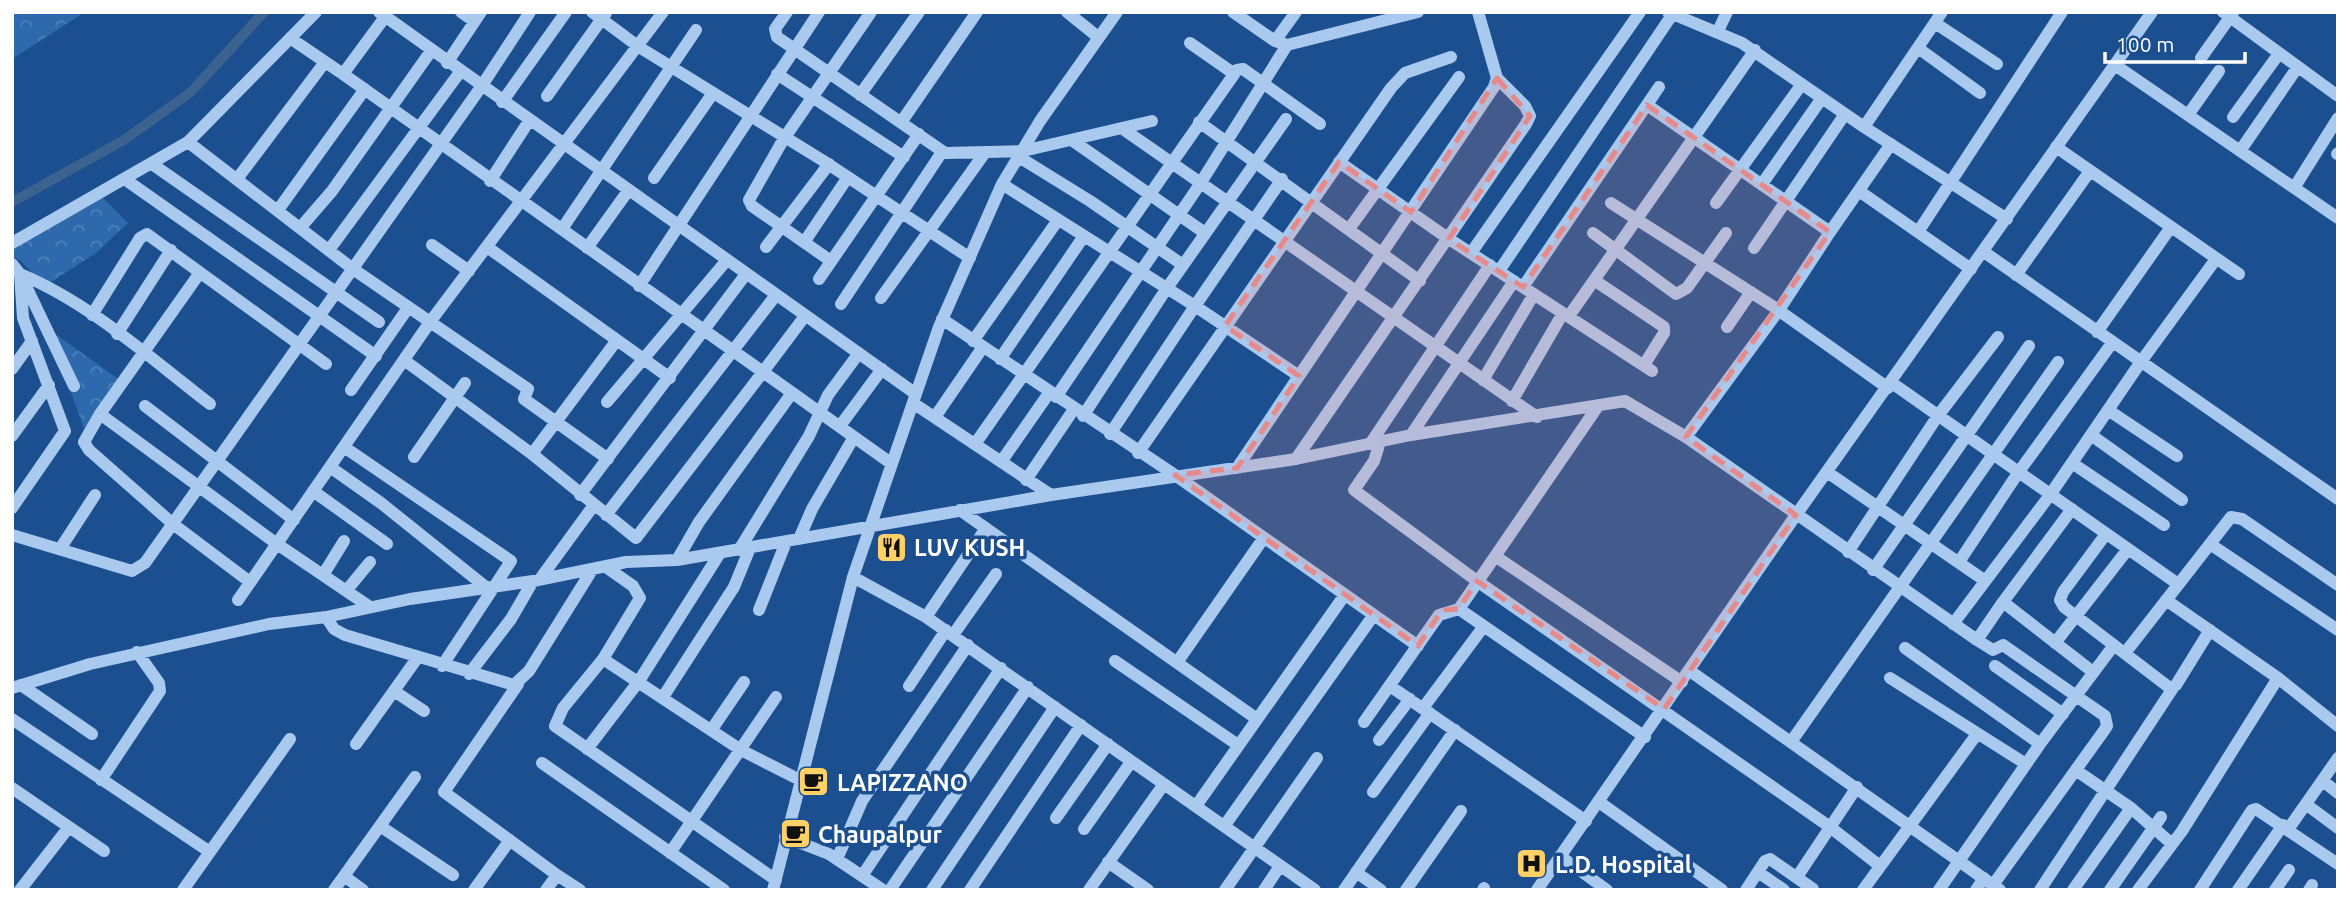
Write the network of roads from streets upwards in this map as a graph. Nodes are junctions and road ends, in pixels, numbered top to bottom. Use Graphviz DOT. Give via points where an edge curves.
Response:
graph roads {
  1 [pos="316,12"];
  2 [pos="461,12"];
  3 [pos="530,12"];
  4 [pos="566,12"];
  5 [pos="663,12"];
  6 [pos="787,12"];
  7 [pos="819,12"];
  8 [pos="871,12"];
  9 [pos="919,12"];
  10 [pos="977,12"];
  11 [pos="1067,12"];
  12 [pos="1117,12"];
  13 [pos="1233,12"];
  14 [pos="1259,12"];
  15 [pos="1296,12"];
  16 [pos="1419,12"];
  17 [pos="1478,12"];
  18 [pos="1640,12"];
  19 [pos="1727,12"];
  20 [pos="2062,12"];
  21 [pos="2152,12"];
  22 [pos="1670,14"];
  23 [pos="2228,14"];
  24 [pos="382,15"];
  25 [pos="600,15"];
  26 [pos="477,17"];
  27 [pos="1939,18"];
  28 [pos="1250,24"];
  29 [pos="696,30"];
  30 [pos="1718,30"];
  31 [pos="1098,37"];
  32 [pos="290,38"];
  33 [pos="1190,43"];
  34 [pos="1281,43"];
  35 [pos="639,47"];
  36 [pos="1918,48"];
  37 [pos="792,50"];
  38 [pos="1755,50"];
  39 [pos="431,51"];
  40 [pos="2278,55"];
  41 [pos="1451,57"];
  42 [pos="2201,58"];
  43 [pos="325,62"];
  44 [pos="447,63"];
  45 [pos="1997,64"];
  46 [pos="2115,65"];
  47 [pos="672,68"];
  48 [pos="2297,68"];
  49 [pos="2219,71"];
  50 [pos="460,72"];
  51 [pos="1233,73"];
  52 [pos="343,74"];
  53 [pos="777,74"];
  54 [pos="828,74"];
  55 [pos="1459,76"];
  56 [pos="1497,79"];
  57 [pos="1262,82"];
  58 [pos="1802,84"];
  59 [pos="1659,87"];
  60 [pos="481,88"];
  61 [pos="365,89"];
  62 [pos="713,93"];
  63 [pos="1980,93"];
  64 [pos="860,95"];
  65 [pos="547,96"];
  66 [pos="2338,96"];
  67 [pos="812,98"];
  68 [pos="1822,98"];
  69 [pos="502,102"];
  70 [pos="1647,105"];
  71 [pos="390,108"];
  72 [pos="1845,114"];
  73 [pos="2188,115"];
  74 [pos="752,117"];
  75 [pos="2233,117"];
  76 [pos="2338,118"];
  77 [pos="1286,119"];
  78 [pos="529,121"];
  79 [pos="902,121"];
  80 [pos="1152,121"];
  81 [pos="1199,122"];
  82 [pos="1320,124"];
  83 [pos="1864,127"];
  84 [pos="419,129"];
  85 [pos="1123,129"];
  86 [pos="919,134"];
  87 [pos="785,137"];
  88 [pos="1696,139"];
  89 [pos="1228,140"];
  90 [pos="1073,141"];
  91 [pos="188,142"];
  92 [pos="1891,144"];
  93 [pos="441,145"];
  94 [pos="565,145"];
  95 [pos="2056,147"];
  96 [pos="2240,151"];
  97 [pos="942,152"];
  98 [pos="984,154"];
  99 [pos="1021,154"];
  100 [pos="904,157"];
  101 [pos="1256,161"];
  102 [pos="1171,162"];
  103 [pos="1339,162"];
  104 [pos="152,164"];
  105 [pos="829,164"];
  106 [pos="1740,169"];
  107 [pos="2090,171"];
  108 [pos="602,173"];
  109 [pos="848,177"];
  110 [pos="654,178"];
  111 [pos="237,179"];
  112 [pos="1282,179"];
  113 [pos="126,180"];
  114 [pos="490,181"];
  115 [pos="1950,181"];
  116 [pos="1002,184"];
  117 [pos="1200,184"];
  118 [pos="1762,184"];
  119 [pos="2294,188"];
  120 [pos="1378,189"];
  121 [pos="628,191"];
  122 [pos="1859,191"];
  123 [pos="1150,196"];
  124 [pos="877,198"];
  125 [pos="1785,200"];
  126 [pos="1227,201"];
  127 [pos="1312,201"];
  128 [pos="522,202"];
  129 [pos="1611,203"];
  130 [pos="1716,203"];
  131 [pos="278,210"];
  132 [pos="900,212"];
  133 [pos="1411,212"];
  134 [pos="1179,214"];
  135 [pos="2007,219"];
  136 [pos="2338,219"];
  137 [pos="1058,220"];
  138 [pos="1253,220"];
  139 [pos="1636,220"];
  140 [pos="678,226"];
  141 [pos="783,226"];
  142 [pos="2171,227"];
  143 [pos="300,228"];
  144 [pos="1128,228"];
  145 [pos="562,229"];
  146 [pos="1349,229"];
  147 [pos="928,230"];
  148 [pos="1830,232"];
  149 [pos="1918,232"];
  150 [pos="1205,233"];
  151 [pos="1593,233"];
  152 [pos="1726,233"];
  153 [pos="1084,236"];
  154 [pos="1449,239"];
  155 [pos="805,241"];
  156 [pos="1284,242"];
  157 [pos="12,243"];
  158 [pos="432,245"];
  159 [pos="487,247"];
  160 [pos="766,247"];
  161 [pos="1157,247"];
  162 [pos="587,248"];
  163 [pos="1754,248"];
  164 [pos="171,250"];
  165 [pos="329,250"];
  166 [pos="1614,250"];
  167 [pos="1110,252"];
  168 [pos="1984,252"];
  169 [pos="1382,253"];
  170 [pos="1471,253"];
  171 [pos="970,258"];
  172 [pos="2216,258"];
  173 [pos="727,260"];
  174 [pos="831,261"];
  175 [pos="1705,262"];
  176 [pos="1182,265"];
  177 [pos="1495,268"];
  178 [pos="16,269"];
  179 [pos="353,269"];
  180 [pos="1971,269"];
  181 [pos="469,271"];
  182 [pos="1140,271"];
  183 [pos="199,274"];
  184 [pos="746,274"];
  185 [pos="2239,274"];
  186 [pos="2016,275"];
  187 [pos="819,279"];
  188 [pos="1594,280"];
  189 [pos="1420,281"];
  190 [pos="639,286"];
  191 [pos="1523,287"];
  192 [pos="1167,288"];
  193 [pos="1356,292"];
  194 [pos="1751,292"];
  195 [pos="336,293"];
  196 [pos="776,295"];
  197 [pos="881,298"];
  198 [pos="841,304"];
  199 [pos="1195,306"];
  200 [pos="408,308"];
  201 [pos="1779,310"];
  202 [pos="92,315"];
  203 [pos="1566,315"];
  204 [pos="681,316"];
  205 [pos="805,316"];
  206 [pos="319,318"];
  207 [pos="942,319"];
  208 [pos="1394,319"];
  209 [pos="18,321"];
  210 [pos="379,321"];
  211 [pos="430,323"];
  212 [pos="1225,326"];
  213 [pos="1727,327"];
  214 [pos="704,330"];
  215 [pos="2097,332"];
  216 [pos="117,334"];
  217 [pos="1998,337"];
  218 [pos="617,340"];
  219 [pos="32,341"];
  220 [pos="2112,343"];
  221 [pos="978,344"];
  222 [pos="299,346"];
  223 [pos="1433,346"];
  224 [pos="2029,346"];
  225 [pos="733,351"];
  226 [pos="142,353"];
  227 [pos="859,353"];
  228 [pos="376,356"];
  229 [pos="643,359"];
  230 [pos="1000,359"];
  231 [pos="404,360"];
  232 [pos="2058,362"];
  233 [pos="1458,363"];
  234 [pos="2140,363"];
  235 [pos="326,364"];
  236 [pos="12,369"];
  237 [pos="882,369"];
  238 [pos="762,372"];
  239 [pos="1023,374"];
  240 [pos="1299,376"];
  241 [pos="670,378"];
  242 [pos="1483,380"];
  243 [pos="465,383"];
  244 [pos="49,386"];
  245 [pos="74,386"];
  246 [pos="1890,386"];
  247 [pos="351,390"];
  248 [pos="792,393"];
  249 [pos="1052,395"];
  250 [pos="915,398"];
  251 [pos="455,400"];
  252 [pos="1512,401"];
  253 [pos="607,402"];
  254 [pos="210,404"];
  255 [pos="145,406"];
  256 [pos="1598,406"];
  257 [pos="820,410"];
  258 [pos="2108,410"];
  259 [pos="1078,412"];
  260 [pos="100,414"];
  261 [pos="1537,417"];
  262 [pos="1937,417"];
  263 [pos="935,418"];
  264 [pos="557,421"];
  265 [pos="840,426"];
  266 [pos="1110,434"];
  267 [pos="1411,435"];
  268 [pos="2091,435"];
  269 [pos="12,436"];
  270 [pos="854,437"];
  271 [pos="1686,437"];
  272 [pos="1965,437"];
  273 [pos="1375,442"];
  274 [pos="975,444"];
  275 [pos="344,447"];
  276 [pos="1138,453"];
  277 [pos="532,454"];
  278 [pos="1991,455"];
  279 [pos="2176,456"];
  280 [pos="414,457"];
  281 [pos="608,459"];
  282 [pos="1296,459"];
  283 [pos="217,461"];
  284 [pos="1001,462"];
  285 [pos="2072,463"];
  286 [pos="892,464"];
  287 [pos="330,467"];
  288 [pos="1237,468"];
  289 [pos="1827,472"];
  290 [pos="2018,473"];
  291 [pos="1175,475"];
  292 [pos="1026,480"];
  293 [pos="200,485"];
  294 [pos="313,491"];
  295 [pos="95,495"];
  296 [pos="580,495"];
  297 [pos="1051,495"];
  298 [pos="2050,495"];
  299 [pos="2338,499"];
  300 [pos="2182,500"];
  301 [pos="594,505"];
  302 [pos="1879,506"];
  303 [pos="12,508"];
  304 [pos="2072,509"];
  305 [pos="960,510"];
  306 [pos="1796,514"];
  307 [pos="606,515"];
  308 [pos="294,520"];
  309 [pos="1904,523"];
  310 [pos="173,524"];
  311 [pos="2164,525"];
  312 [pos="871,526"];
  313 [pos="986,528"];
  314 [pos="2106,534"];
  315 [pos="12,535"];
  316 [pos="1263,539"];
  317 [pos="799,540"];
  318 [pos="344,541"];
  319 [pos="786,542"];
  320 [pos="1933,542"];
  321 [pos="277,544"];
  322 [pos="387,544"];
  323 [pos="2210,544"];
  324 [pos="60,549"];
  325 [pos="744,549"];
  326 [pos="2128,550"];
  327 [pos="1848,552"];
  328 [pos="720,553"];
  329 [pos="1495,555"];
  330 [pos="677,560"];
  331 [pos="370,562"];
  332 [pos="1959,562"];
  333 [pos="606,567"];
  334 [pos="592,570"];
  335 [pos="1873,570"];
  336 [pos="996,574"];
  337 [pos="323,575"];
  338 [pos="853,577"];
  339 [pos="536,580"];
  340 [pos="1984,580"];
  341 [pos="250,582"];
  342 [pos="1477,582"];
  343 [pos="2178,584"];
  344 [pos="2338,586"];
  345 [pos="491,588"];
  346 [pos="1901,589"];
  347 [pos="346,591"];
  348 [pos="1344,596"];
  349 [pos="238,600"];
  350 [pos="2166,600"];
  351 [pos="2003,602"];
  352 [pos="370,607"];
  353 [pos="1459,609"];
  354 [pos="759,610"];
  355 [pos="1373,616"];
  356 [pos="326,617"];
  357 [pos="926,617"];
  358 [pos="2076,617"];
  359 [pos="1953,624"];
  360 [pos="1484,626"];
  361 [pos="2210,630"];
  362 [pos="2338,630"];
  363 [pos="950,632"];
  364 [pos="1977,640"];
  365 [pos="2055,643"];
  366 [pos="968,645"];
  367 [pos="1418,646"];
  368 [pos="1905,648"];
  369 [pos="2119,649"];
  370 [pos="137,652"];
  371 [pos="418,657"];
  372 [pos="603,659"];
  373 [pos="1115,661"];
  374 [pos="1178,661"];
  375 [pos="442,666"];
  376 [pos="1995,666"];
  377 [pos="1001,668"];
  378 [pos="1690,671"];
  379 [pos="2093,672"];
  380 [pos="470,674"];
  381 [pos="2278,677"];
  382 [pos="1890,678"];
  383 [pos="639,681"];
  384 [pos="744,682"];
  385 [pos="1682,682"];
  386 [pos="518,684"];
  387 [pos="1390,685"];
  388 [pos="909,686"];
  389 [pos="16,687"];
  390 [pos="1028,687"];
  391 [pos="2174,688"];
  392 [pos="394,691"];
  393 [pos="663,696"];
  394 [pos="776,697"];
  395 [pos="2077,697"];
  396 [pos="1410,699"];
  397 [pos="1055,706"];
  398 [pos="1664,709"];
  399 [pos="424,711"];
  400 [pos="1427,711"];
  401 [pos="2063,714"];
  402 [pos="12,719"];
  403 [pos="1257,719"];
  404 [pos="1364,722"];
  405 [pos="1081,725"];
  406 [pos="2338,726"];
  407 [pos="712,729"];
  408 [pos="1455,730"];
  409 [pos="92,734"];
  410 [pos="1977,734"];
  411 [pos="1645,737"];
  412 [pos="290,739"];
  413 [pos="1379,740"];
  414 [pos="1791,742"];
  415 [pos="356,744"];
  416 [pos="1108,744"];
  417 [pos="2040,744"];
  418 [pos="1238,745"];
  419 [pos="587,749"];
  420 [pos="741,750"];
  421 [pos="1317,758"];
  422 [pos="2337,761"];
  423 [pos="1131,762"];
  424 [pos="542,763"];
  425 [pos="2025,764"];
  426 [pos="2077,771"];
  427 [pos="415,777"];
  428 [pos="101,780"];
  429 [pos="800,780"];
  430 [pos="2323,781"];
  431 [pos="1164,784"];
  432 [pos="1857,787"];
  433 [pos="12,788"];
  434 [pos="1373,792"];
  435 [pos="2106,792"];
  436 [pos="2338,793"];
  437 [pos="1599,802"];
  438 [pos="2307,805"];
  439 [pos="1196,806"];
  440 [pos="2131,808"];
  441 [pos="1461,811"];
  442 [pos="2161,817"];
  443 [pos="1056,818"];
  444 [pos="1586,821"];
  445 [pos="692,824"];
  446 [pos="1910,824"];
  447 [pos="1225,825"];
  448 [pos="380,826"];
  449 [pos="69,827"];
  450 [pos="1830,827"];
  451 [pos="2286,827"];
  452 [pos="2338,828"];
  453 [pos="1084,829"];
  454 [pos="2154,829"];
  455 [pos="785,837"];
  456 [pos="510,840"];
  457 [pos="2172,844"];
  458 [pos="1255,847"];
  459 [pos="104,851"];
  460 [pos="209,852"];
  461 [pos="670,853"];
  462 [pos="1560,856"];
  463 [pos="837,859"];
  464 [pos="1960,860"];
  465 [pos="1108,862"];
  466 [pos="2338,864"];
  467 [pos="1280,866"];
  468 [pos="1880,866"];
  469 [pos="2289,870"];
  470 [pos="1356,872"];
  471 [pos="1758,872"];
  472 [pos="453,875"];
  473 [pos="557,875"];
  474 [pos="344,876"];
  475 [pos="862,876"];
  476 [pos="1797,877"];
  477 [pos="1992,884"];
  478 [pos="775,885"];
  479 [pos="1131,885"];
  480 [pos="1308,888"];
  481 [pos="1813,889"];
  482 [pos="20,890"];
  483 [pos="183,890"];
  484 [pos="334,890"];
  485 [pos="363,890"];
  486 [pos="474,890"];
  487 [pos="546,890"];
  488 [pos="580,890"];
  489 [pos="724,890"];
  490 [pos="883,890"];
  491 [pos="890,890"];
  492 [pos="932,890"];
  493 [pos="970,890"];
  494 [pos="1089,890"];
  495 [pos="1148,890"];
  496 [pos="1225,890"];
  497 [pos="1264,890"];
  498 [pos="1344,890"];
  499 [pos="1381,890"];
  500 [pos="1406,890"];
  501 [pos="1537,890"];
  502 [pos="1607,890"];
  503 [pos="1722,890"];
  504 [pos="1746,890"];
  505 [pos="1784,890"];
  506 [pos="1863,890"];
  507 [pos="1939,890"];
  508 [pos="1976,890"];
  509 [pos="2040,890"];
  510 [pos="2073,890"];
  511 [pos="2110,890"];
  512 [pos="2138,890"];
  513 [pos="2200,890"];
  514 [pos="2238,890"];
  515 [pos="2274,890"];
  1 -- 32 [label="street"];
  2 -- 26 [label="street"];
  3 -- 60 [label="street"];
  4 -- 69 [label="street"];
  5 -- 35 [label="street"];
  6 -- 37 [label="street" via="774,33"];
  7 -- 37 [label="street"];
  8 -- 54 [label="street"];
  9 -- 64 [label="street"];
  10 -- 79 [label="street"];
  11 -- 31 [label="street"];
  12 -- 31 [label="street"];
  13 -- 28 [label="street"];
  14 -- 28 [label="street"];
  15 -- 34 [label="street"];
  16 -- 34 [label="street"];
  17 -- 56 [label="street"];
  18 -- 170 [label="street"];
  19 -- 30 [label="street"];
  20 -- 115 [label="street"];
  21 -- 46 [label="street"];
  22 -- 30 [label="street"];
  22 -- 177 [label="street"];
  23 -- 40 [label="street"];
  23 -- 42 [label="street"];
  24 -- 39 [label="street"];
  24 -- 52 [label="street"];
  25 -- 35 [label="street"];
  25 -- 65 [label="street"];
  26 -- 44 [label="street"];
  27 -- 36 [label="street"];
  27 -- 45 [label="street"];
  28 -- 34 [label="street"];
  29 -- 47 [label="street"];
  30 -- 38 [label="street"];
  31 -- 99 [label="street"];
  32 -- 43 [label="street"];
  32 -- 91 [label="street"];
  33 -- 51 [label="street"];
  34 -- 57 [label="street"];
  35 -- 47 [label="street"];
  35 -- 94 [label="street"];
  36 -- 63 [label="street"];
  36 -- 83 [label="street"];
  37 -- 53 [label="street"];
  37 -- 54 [label="street"];
  38 -- 58 [label="street"];
  38 -- 88 [label="street"];
  39 -- 44 [label="street"];
  39 -- 71 [label="street"];
  40 -- 48 [label="street"];
  40 -- 75 [label="street"];
  41 -- 103 [label="street" via="1418,66 1399,78"];
  43 -- 52 [label="street"];
  43 -- 111 [label="street"];
  44 -- 50 [label="street"];
  46 -- 73 [label="street"];
  46 -- 95 [label="street"];
  47 -- 62 [label="street"];
  47 -- 108 [label="street"];
  48 -- 66 [label="street"];
  48 -- 96 [label="street"];
  49 -- 73 [label="street"];
  50 -- 60 [label="street"];
  50 -- 84 [label="street"];
  51 -- 57 [label="street" via="1242,69"];
  51 -- 81 [label="street"];
  52 -- 61 [label="street"];
  53 -- 67 [label="street"];
  53 -- 74 [label="street"];
  54 -- 64 [label="street"];
  54 -- 67 [label="street"];
  55 -- 120 [label="street"];
  56 -- 133 [label="street"];
  56 -- 154 [label="street" via="1530,116"];
  57 -- 82 [label="street"];
  57 -- 89 [label="street"];
  58 -- 68 [label="street"];
  58 -- 106 [label="street"];
  59 -- 70 [label="street"];
  60 -- 69 [label="street"];
  60 -- 93 [label="street"];
  61 -- 71 [label="street"];
  61 -- 131 [label="street"];
  62 -- 74 [label="street"];
  62 -- 110 [label="street"];
  64 -- 79 [label="street"];
  67 -- 87 [label="street"];
  67 -- 100 [label="street"];
  68 -- 72 [label="street"];
  68 -- 118 [label="street"];
  69 -- 78 [label="street"];
  70 -- 88 [label="street"];
  70 -- 191 [label="street"];
  71 -- 84 [label="street"];
  71 -- 143 [label="street"];
  72 -- 83 [label="street"];
  72 -- 125 [label="street"];
  73 -- 96 [label="street"];
  74 -- 87 [label="street"];
  74 -- 140 [label="street"];
  76 -- 119 [label="street"];
  77 -- 101 [label="street"];
  78 -- 94 [label="street"];
  78 -- 114 [label="street"];
  79 -- 86 [label="street"];
  80 -- 85 [label="street"];
  81 -- 89 [label="street"];
  81 -- 102 [label="street"];
  83 -- 92 [label="street"];
  84 -- 93 [label="street"];
  84 -- 165 [label="street"];
  85 -- 90 [label="street"];
  85 -- 102 [label="street"];
  86 -- 97 [label="street"];
  86 -- 100 [label="street"];
  87 -- 105 [label="street"];
  87 -- 141 [label="street" via="749,200"];
  88 -- 106 [label="street"];
  88 -- 139 [label="street"];
  89 -- 101 [label="street"];
  89 -- 117 [label="street"];
  90 -- 99 [label="street"];
  90 -- 123 [label="street"];
  91 -- 104 [label="street"];
  91 -- 111 [label="street"];
  92 -- 115 [label="street"];
  92 -- 122 [label="street"];
  93 -- 114 [label="street"];
  93 -- 179 [label="street"];
  94 -- 108 [label="street"];
  94 -- 128 [label="street"];
  95 -- 107 [label="street"];
  95 -- 135 [label="street"];
  96 -- 119 [label="street"];
  97 -- 98 [label="street"];
  97 -- 132 [label="street"];
  98 -- 99 [label="street"];
  98 -- 147 [label="street"];
  99 -- 116 [label="street"];
  99 -- 144 [label="street"];
  100 -- 124 [label="street"];
  101 -- 112 [label="street"];
  101 -- 126 [label="street"];
  102 -- 117 [label="street"];
  102 -- 123 [label="street"];
  103 -- 120 [label="street"];
  103 -- 127 [label="street"];
  104 -- 113 [label="street"];
  104 -- 195 [label="street"];
  105 -- 109 [label="street"];
  105 -- 141 [label="street"];
  106 -- 118 [label="street"];
  106 -- 130 [label="street"];
  107 -- 142 [label="street"];
  107 -- 186 [label="street"];
  108 -- 121 [label="street"];
  108 -- 145 [label="street"];
  109 -- 124 [label="street"];
  109 -- 155 [label="street"];
  111 -- 131 [label="street"];
  112 -- 127 [label="street"];
  112 -- 138 [label="street"];
  113 -- 157 [label="street"];
  113 -- 206 [label="street"];
  114 -- 128 [label="street"];
  115 -- 135 [label="street"];
  115 -- 149 [label="street"];
  116 -- 137 [label="street"];
  116 -- 171 [label="street"];
  117 -- 126 [label="street"];
  117 -- 134 [label="street"];
  118 -- 125 [label="street"];
  119 -- 136 [label="street"];
  120 -- 133 [label="street"];
  120 -- 146 [label="street"];
  121 -- 140 [label="street"];
  121 -- 162 [label="street"];
  122 -- 148 [label="street"];
  122 -- 149 [label="street"];
  123 -- 134 [label="street"];
  123 -- 144 [label="street"];
  124 -- 132 [label="street"];
  124 -- 174 [label="street"];
  125 -- 148 [label="street"];
  125 -- 163 [label="street"];
  126 -- 138 [label="street"];
  126 -- 150 [label="street"];
  127 -- 146 [label="street"];
  127 -- 156 [label="street"];
  128 -- 145 [label="street"];
  128 -- 159 [label="street"];
  129 -- 139 [label="street"];
  131 -- 143 [label="street"];
  132 -- 147 [label="street"];
  132 -- 198 [label="street"];
  133 -- 154 [label="street"];
  133 -- 169 [label="street"];
  134 -- 150 [label="street"];
  134 -- 161 [label="street"];
  135 -- 168 [label="street"];
  137 -- 153 [label="street"];
  137 -- 221 [label="street"];
  138 -- 156 [label="street"];
  138 -- 199 [label="street"];
  139 -- 166 [label="street"];
  139 -- 175 [label="street"];
  140 -- 173 [label="street"];
  140 -- 190 [label="street"];
  141 -- 155 [label="street"];
  141 -- 160 [label="street"];
  142 -- 172 [label="street"];
  142 -- 215 [label="street"];
  143 -- 165 [label="street"];
  144 -- 161 [label="street"];
  144 -- 167 [label="street"];
  145 -- 162 [label="street"];
  146 -- 169 [label="street"];
  147 -- 171 [label="street"];
  147 -- 197 [label="street"];
  148 -- 201 [label="street"];
  149 -- 180 [label="street"];
  150 -- 176 [label="street"];
  151 -- 166 [label="street"];
  152 -- 175 [label="street"];
  153 -- 167 [label="street"];
  153 -- 230 [label="street"];
  154 -- 170 [label="street"];
  154 -- 189 [label="street"];
  155 -- 174 [label="street"];
  156 -- 193 [label="street"];
  156 -- 212 [label="street"];
  158 -- 181 [label="street"];
  159 -- 181 [label="street"];
  159 -- 218 [label="street"];
  161 -- 176 [label="street"];
  161 -- 182 [label="street"];
  162 -- 190 [label="street"];
  164 -- 183 [label="street"];
  164 -- 202 [label="street" via="144,235"];
  164 -- 216 [label="street"];
  165 -- 179 [label="street"];
  166 -- 175 [label="street" via="1676,294 1687,288"];
  166 -- 188 [label="street"];
  167 -- 182 [label="street"];
  167 -- 239 [label="street"];
  168 -- 180 [label="street"];
  168 -- 186 [label="street"];
  169 -- 189 [label="street"];
  169 -- 193 [label="street"];
  170 -- 177 [label="street"];
  171 -- 207 [label="street"];
  172 -- 185 [label="street"];
  172 -- 234 [label="street"];
  173 -- 184 [label="street"];
  173 -- 204 [label="street"];
  174 -- 187 [label="street"];
  175 -- 194 [label="street"];
  176 -- 192 [label="street"];
  177 -- 191 [label="street"];
  177 -- 223 [label="street"];
  178 -- 202 [label="street"];
  178 -- 209 [label="street"];
  178 -- 245 [label="street"];
  179 -- 195 [label="street"];
  179 -- 200 [label="street"];
  180 -- 246 [label="street"];
  181 -- 211 [label="street"];
  182 -- 192 [label="street"];
  182 -- 249 [label="street"];
  183 -- 222 [label="street"];
  183 -- 226 [label="street"];
  184 -- 196 [label="street"];
  184 -- 214 [label="street"];
  186 -- 215 [label="street"];
  188 -- 203 [label="street"];
  188 -- 203 [label="street" via="1664,327 1648,368"];
  189 -- 208 [label="street"];
  190 -- 204 [label="street"];
  191 -- 203 [label="street"];
  191 -- 233 [label="street"];
  191 -- 242 [label="street"];
  192 -- 199 [label="street"];
  192 -- 259 [label="street"];
  193 -- 208 [label="street"];
  193 -- 240 [label="street"];
  194 -- 201 [label="street"];
  194 -- 213 [label="street"];
  195 -- 206 [label="street"];
  195 -- 210 [label="street"];
  196 -- 205 [label="street"];
  196 -- 225 [label="street"];
  199 -- 212 [label="street"];
  199 -- 266 [label="street"];
  200 -- 211 [label="street"];
  200 -- 228 [label="street"];
  201 -- 246 [label="street"];
  201 -- 271 [label="street"];
  202 -- 216 [label="street"];
  203 -- 252 [label="street"];
  204 -- 214 [label="street"];
  204 -- 229 [label="street"];
  205 -- 227 [label="street"];
  205 -- 238 [label="street"];
  206 -- 222 [label="street"];
  206 -- 228 [label="street"];
  207 -- 221 [label="street"];
  207 -- 250 [label="street"];
  208 -- 223 [label="street"];
  208 -- 282 [label="street"];
  209 -- 219 [label="street"];
  211 -- 231 [label="street"];
  211 -- 264 [label="street" via="528,389 524,399"];
  212 -- 240 [label="street"];
  212 -- 276 [label="street"];
  214 -- 225 [label="street"];
  214 -- 241 [label="street"];
  215 -- 220 [label="street"];
  216 -- 226 [label="street"];
  217 -- 262 [label="street"];
  218 -- 229 [label="street"];
  218 -- 264 [label="street"];
  219 -- 236 [label="street"];
  219 -- 244 [label="street"];
  220 -- 234 [label="street"];
  220 -- 290 [label="street"];
  221 -- 230 [label="street"];
  221 -- 263 [label="street"];
  222 -- 235 [label="street"];
  222 -- 283 [label="street"];
  223 -- 233 [label="street"];
  223 -- 273 [label="street"];
  224 -- 272 [label="street"];
  225 -- 238 [label="street"];
  225 -- 307 [label="street"];
  226 -- 254 [label="street"];
  226 -- 260 [label="street"];
  227 -- 237 [label="street"];
  227 -- 257 [label="street"];
  228 -- 247 [label="street"];
  229 -- 241 [label="street"];
  229 -- 253 [label="street"];
  230 -- 239 [label="street"];
  231 -- 251 [label="street"];
  231 -- 275 [label="street"];
  232 -- 278 [label="street"];
  233 -- 242 [label="street"];
  233 -- 267 [label="street"];
  234 -- 258 [label="street"];
  234 -- 299 [label="street"];
  237 -- 250 [label="street"];
  237 -- 265 [label="street"];
  238 -- 248 [label="street"];
  238 -- 307 [label="street" via="636,538"];
  239 -- 249 [label="street"];
  239 -- 274 [label="street"];
  240 -- 288 [label="street"];
  241 -- 281 [label="street"];
  242 -- 252 [label="street"];
  243 -- 251 [label="street"];
  244 -- 269 [label="street"];
  244 -- 303 [label="street" via="65,431"];
  246 -- 262 [label="street"];
  246 -- 289 [label="street"];
  248 -- 257 [label="street"];
  248 -- 330 [label="street"];
  249 -- 259 [label="street"];
  249 -- 284 [label="street"];
  250 -- 263 [label="street"];
  250 -- 286 [label="street"];
  251 -- 277 [label="street"];
  251 -- 280 [label="street"];
  252 -- 261 [label="street"];
  255 -- 283 [label="street"];
  256 -- 261 [label="street"];
  256 -- 271 [label="street" via="1631,402"];
  256 -- 329 [label="street"];
  257 -- 265 [label="street"];
  257 -- 325 [label="street"];
  258 -- 268 [label="street"];
  258 -- 279 [label="street"];
  259 -- 266 [label="street"];
  259 -- 292 [label="street"];
  260 -- 293 [label="street"];
  260 -- 310 [label="street" via="86,436 86,447"];
  261 -- 267 [label="street"];
  262 -- 272 [label="street"];
  262 -- 302 [label="street"];
  263 -- 274 [label="street"];
  264 -- 277 [label="street"];
  264 -- 281 [label="street"];
  265 -- 270 [label="street"];
  266 -- 276 [label="street"];
  267 -- 273 [label="street"];
  268 -- 285 [label="street"];
  268 -- 300 [label="street"];
  270 -- 286 [label="street"];
  270 -- 317 [label="street"];
  271 -- 306 [label="street"];
  272 -- 278 [label="street"];
  272 -- 309 [label="street"];
  273 -- 282 [label="street"];
  273 -- 342 [label="street" via="1374,461 1354,490"];
  274 -- 284 [label="street"];
  275 -- 287 [label="street"];
  275 -- 345 [label="street" via="511,561"];
  276 -- 291 [label="street"];
  277 -- 296 [label="street"];
  278 -- 290 [label="street"];
  278 -- 320 [label="street"];
  281 -- 296 [label="street"];
  282 -- 288 [label="street"];
  283 -- 293 [label="street"];
  283 -- 308 [label="street"];
  284 -- 292 [label="street"];
  285 -- 298 [label="street"];
  285 -- 311 [label="street"];
  286 -- 312 [label="street"];
  287 -- 294 [label="street"];
  287 -- 345 [label="street"];
  288 -- 291 [label="street"];
  289 -- 302 [label="street"];
  289 -- 306 [label="street"];
  290 -- 298 [label="street"];
  290 -- 332 [label="street"];
  291 -- 297 [label="street"];
  291 -- 316 [label="street"];
  292 -- 297 [label="street"];
  293 -- 310 [label="street"];
  293 -- 321 [label="street"];
  294 -- 308 [label="street"];
  294 -- 322 [label="street"];
  295 -- 324 [label="street"];
  296 -- 301 [label="street"];
  297 -- 305 [label="street"];
  298 -- 304 [label="street"];
  298 -- 340 [label="street"];
  301 -- 307 [label="street"];
  301 -- 339 [label="street"];
  302 -- 309 [label="street"];
  302 -- 327 [label="street"];
  304 -- 314 [label="street"];
  304 -- 351 [label="street"];
  305 -- 312 [label="street"];
  305 -- 313 [label="street"];
  306 -- 327 [label="street"];
  306 -- 378 [label="street"];
  308 -- 321 [label="street"];
  309 -- 320 [label="street"];
  309 -- 335 [label="street"];
  310 -- 324 [label="street" via="145,563 132,571"];
  310 -- 341 [label="street"];
  312 -- 317 [label="street"];
  312 -- 338 [label="street"];
  313 -- 357 [label="street"];
  313 -- 374 [label="street"];
  314 -- 326 [label="street"];
  314 -- 358 [label="street" via="2060,597"];
  315 -- 324 [label="street"];
  316 -- 348 [label="street"];
  316 -- 374 [label="street"];
  317 -- 319 [label="street"];
  318 -- 337 [label="street"];
  319 -- 325 [label="street"];
  319 -- 354 [label="street"];
  320 -- 332 [label="street"];
  320 -- 346 [label="street"];
  321 -- 337 [label="street"];
  321 -- 341 [label="street"];
  323 -- 343 [label="street"];
  323 -- 344 [label="street" via="2235,516"];
  323 -- 362 [label="street"];
  325 -- 328 [label="street"];
  325 -- 393 [label="street" via="734,587"];
  326 -- 343 [label="street"];
  326 -- 358 [label="street"];
  327 -- 335 [label="street"];
  328 -- 330 [label="street"];
  328 -- 383 [label="street"];
  329 -- 342 [label="street"];
  329 -- 385 [label="street"];
  330 -- 333 [label="street"];
  331 -- 347 [label="street"];
  332 -- 340 [label="street"];
  333 -- 334 [label="street"];
  333 -- 372 [label="street" via="633,586 640,598"];
  334 -- 339 [label="street"];
  334 -- 386 [label="street"];
  335 -- 346 [label="street"];
  336 -- 363 [label="street"];
  337 -- 347 [label="street"];
  338 -- 357 [label="street"];
  338 -- 429 [label="street"];
  339 -- 345 [label="street"];
  339 -- 380 [label="street"];
  340 -- 359 [label="street"];
  341 -- 349 [label="street"];
  342 -- 353 [label="street"];
  342 -- 398 [label="street"];
  343 -- 350 [label="street"];
  345 -- 352 [label="street"];
  345 -- 375 [label="street"];
  346 -- 359 [label="street"];
  346 -- 414 [label="street"];
  347 -- 352 [label="street"];
  348 -- 355 [label="street"];
  348 -- 403 [label="street"];
  350 -- 361 [label="street"];
  350 -- 369 [label="street"];
  351 -- 364 [label="street"];
  351 -- 365 [label="street"];
  352 -- 356 [label="street"];
  353 -- 360 [label="street"];
  353 -- 367 [label="street" via="1439,615"];
  355 -- 367 [label="street"];
  355 -- 447 [label="street"];
  356 -- 370 [label="street"];
  356 -- 371 [label="street" via="340,633"];
  357 -- 363 [label="street"];
  358 -- 365 [label="street"];
  358 -- 369 [label="street"];
  359 -- 364 [label="street"];
  360 -- 400 [label="street"];
  360 -- 411 [label="street"];
  361 -- 381 [label="street"];
  361 -- 391 [label="street"];
  363 -- 366 [label="street"];
  363 -- 388 [label="street"];
  364 -- 395 [label="street" via="1993,650 2003,645"];
  365 -- 379 [label="street"];
  366 -- 377 [label="street"];
  366 -- 463 [label="street" via="862,800"];
  367 -- 387 [label="street"];
  368 -- 417 [label="street"];
  369 -- 379 [label="street"];
  369 -- 391 [label="street"];
  370 -- 389 [label="street"];
  370 -- 428 [label="street" via="160,691"];
  371 -- 375 [label="street"];
  371 -- 392 [label="street"];
  372 -- 383 [label="street"];
  372 -- 419 [label="street" via="554,722"];
  373 -- 418 [label="street"];
  374 -- 403 [label="street"];
  375 -- 380 [label="street"];
  376 -- 401 [label="street"];
  377 -- 390 [label="street"];
  377 -- 475 [label="street"];
  378 -- 385 [label="street"];
  378 -- 414 [label="street"];
  379 -- 395 [label="street"];
  380 -- 386 [label="street"];
  381 -- 406 [label="street"];
  381 -- 457 [label="street"];
  382 -- 410 [label="street"];
  383 -- 393 [label="street"];
  383 -- 419 [label="street"];
  384 -- 407 [label="street"];
  385 -- 398 [label="street"];
  386 -- 456 [label="street" via="444,792"];
  387 -- 396 [label="street"];
  387 -- 404 [label="street"];
  389 -- 409 [label="street"];
  390 -- 397 [label="street"];
  390 -- 491 [label="street"];
  391 -- 435 [label="street"];
  392 -- 399 [label="street"];
  392 -- 415 [label="street"];
  393 -- 407 [label="street"];
  394 -- 420 [label="street"];
  395 -- 401 [label="street"];
  395 -- 426 [label="street" via="2107,720"];
  396 -- 400 [label="street"];
  396 -- 413 [label="street"];
  397 -- 405 [label="street"];
  397 -- 492 [label="street"];
  398 -- 411 [label="street"];
  398 -- 450 [label="street"];
  400 -- 408 [label="street"];
  400 -- 434 [label="street"];
  401 -- 417 [label="street"];
  402 -- 428 [label="street"];
  403 -- 418 [label="street"];
  405 -- 416 [label="street"];
  405 -- 493 [label="street"];
  407 -- 420 [label="street"];
  408 -- 444 [label="street"];
  408 -- 470 [label="street"];
  410 -- 425 [label="street"];
  410 -- 446 [label="street"];
  411 -- 437 [label="street"];
  412 -- 460 [label="street"];
  414 -- 432 [label="street"];
  416 -- 423 [label="street"];
  416 -- 443 [label="street"];
  417 -- 425 [label="street"];
  418 -- 439 [label="street"];
  419 -- 445 [label="street"];
  420 -- 429 [label="street"];
  420 -- 445 [label="street"];
  421 -- 458 [label="street"];
  422 -- 430 [label="street"];
  423 -- 431 [label="street"];
  423 -- 453 [label="street"];
  424 -- 461 [label="street"];
  425 -- 464 [label="street"];
  426 -- 435 [label="street"];
  426 -- 477 [label="street"];
  427 -- 448 [label="street"];
  428 -- 460 [label="street"];
  429 -- 455 [label="street"];
  430 -- 436 [label="street"];
  430 -- 438 [label="street"];
  431 -- 439 [label="street"];
  431 -- 465 [label="street"];
  432 -- 446 [label="street"];
  432 -- 450 [label="street"];
  433 -- 449 [label="street"];
  435 -- 440 [label="street"];
  435 -- 509 [label="street"];
  437 -- 444 [label="street"];
  437 -- 503 [label="street"];
  438 -- 451 [label="street"];
  438 -- 452 [label="street"];
  439 -- 447 [label="street"];
  440 -- 454 [label="street"];
  440 -- 510 [label="street"];
  441 -- 500 [label="street"];
  442 -- 454 [label="street"];
  444 -- 462 [label="street"];
  445 -- 461 [label="street"];
  445 -- 478 [label="street"];
  446 -- 464 [label="street"];
  446 -- 468 [label="street"];
  447 -- 458 [label="street"];
  448 -- 472 [label="street"];
  448 -- 474 [label="street"];
  449 -- 459 [label="street"];
  449 -- 482 [label="street"];
  450 -- 468 [label="street"];
  450 -- 476 [label="street"];
  451 -- 466 [label="street"];
  451 -- 513 [label="street" via="2252,810"];
  451 -- 514 [label="street"];
  454 -- 457 [label="street"];
  454 -- 511 [label="street"];
  455 -- 463 [label="street"];
  455 -- 478 [label="street"];
  456 -- 473 [label="street"];
  456 -- 486 [label="street"];
  457 -- 512 [label="street"];
  458 -- 467 [label="street"];
  458 -- 496 [label="street"];
  460 -- 483 [label="street"];
  461 -- 489 [label="street"];
  462 -- 501 [label="street"];
  462 -- 502 [label="street"];
  463 -- 475 [label="street"];
  464 -- 477 [label="street"];
  464 -- 507 [label="street"];
  465 -- 479 [label="street"];
  465 -- 494 [label="street"];
  467 -- 480 [label="street"];
  467 -- 497 [label="street"];
  468 -- 506 [label="street"];
  469 -- 515 [label="street"];
  470 -- 498 [label="street"];
  470 -- 499 [label="street"];
  471 -- 476 [label="street" via="1770,859"];
  471 -- 504 [label="street"];
  471 -- 505 [label="street"];
  473 -- 487 [label="street"];
  473 -- 488 [label="street"];
  474 -- 484 [label="street"];
  474 -- 485 [label="street"];
  475 -- 490 [label="street"];
  476 -- 481 [label="street"];
  477 -- 508 [label="street"];
  479 -- 495 [label="street"];
}
